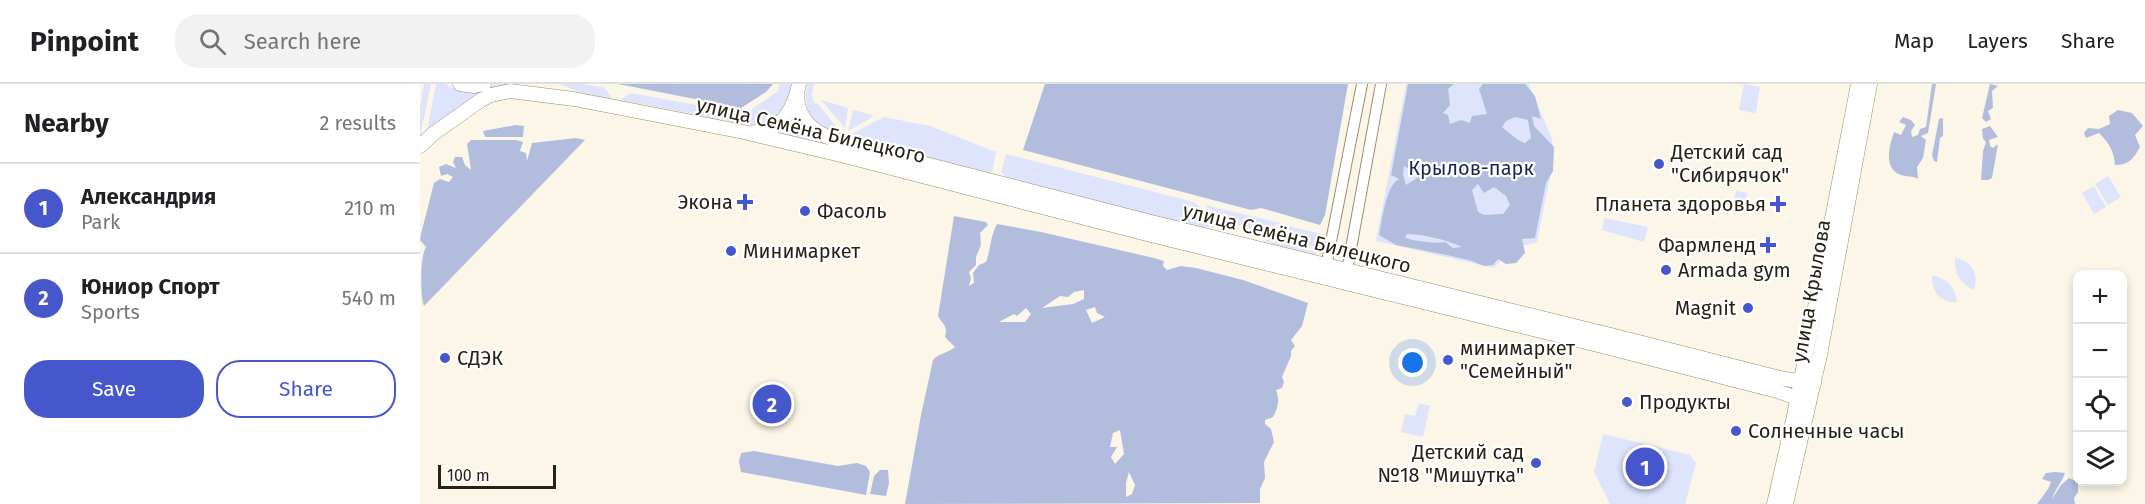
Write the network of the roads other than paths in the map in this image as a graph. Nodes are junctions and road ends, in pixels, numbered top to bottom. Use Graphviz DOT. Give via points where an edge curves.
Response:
graph roads {
  1 [pos="460,84"];
  2 [pos="484,84"];
  3 [pos="528,84"];
  4 [pos="1362,84"];
  5 [pos="1381,84"];
  6 [pos="1858,84"];
  7 [pos="1870,84"];
  8 [pos="547,89"];
  9 [pos="798,89"];
  10 [pos="744,132"];
  11 [pos="420,146"];
  12 [pos="1326,271"];
  13 [pos="1346,276"];
  14 [pos="1807,383"];
  15 [pos="1804,400"];
  16 [pos="1774,504"];
  17 [pos="1786,504"];
  1 -- 2 [label="main road"];
  3 -- 8 [label="main road, улица Семёна Билецкого"];
  4 -- 12 [label="street"];
  5 -- 13 [label="street"];
  6 -- 14 [label="main road, улица Крылова"];
  7 -- 14 [label="main road, улица Крылова"];
  8 -- 10 [label="main road, улица Семёна Билецкого" via="574,99"];
  8 -- 11 [label="main road" via="491,95"];
  9 -- 10 [label="main road" via="784,119 773,128"];
  9 -- 12 [label="main road, улица Семёна Билецкого" via="797,104 802,118 824,137"];
  10 -- 12 [label="main road, улица Семёна Билецкого" via="1129,229"];
  12 -- 13 [label="main road, улица Семёна Билецкого"];
  13 -- 14 [label="main road, улица Семёна Билецкого"];
  13 -- 15 [label="main road, улица Семёна Билецкого" via="1364,287"];
  14 -- 15 [label="main road, улица Крылова"];
  15 -- 16 [label="main road, улица Крылова"];
  15 -- 17 [label="main road, улица Крылова"];
}
